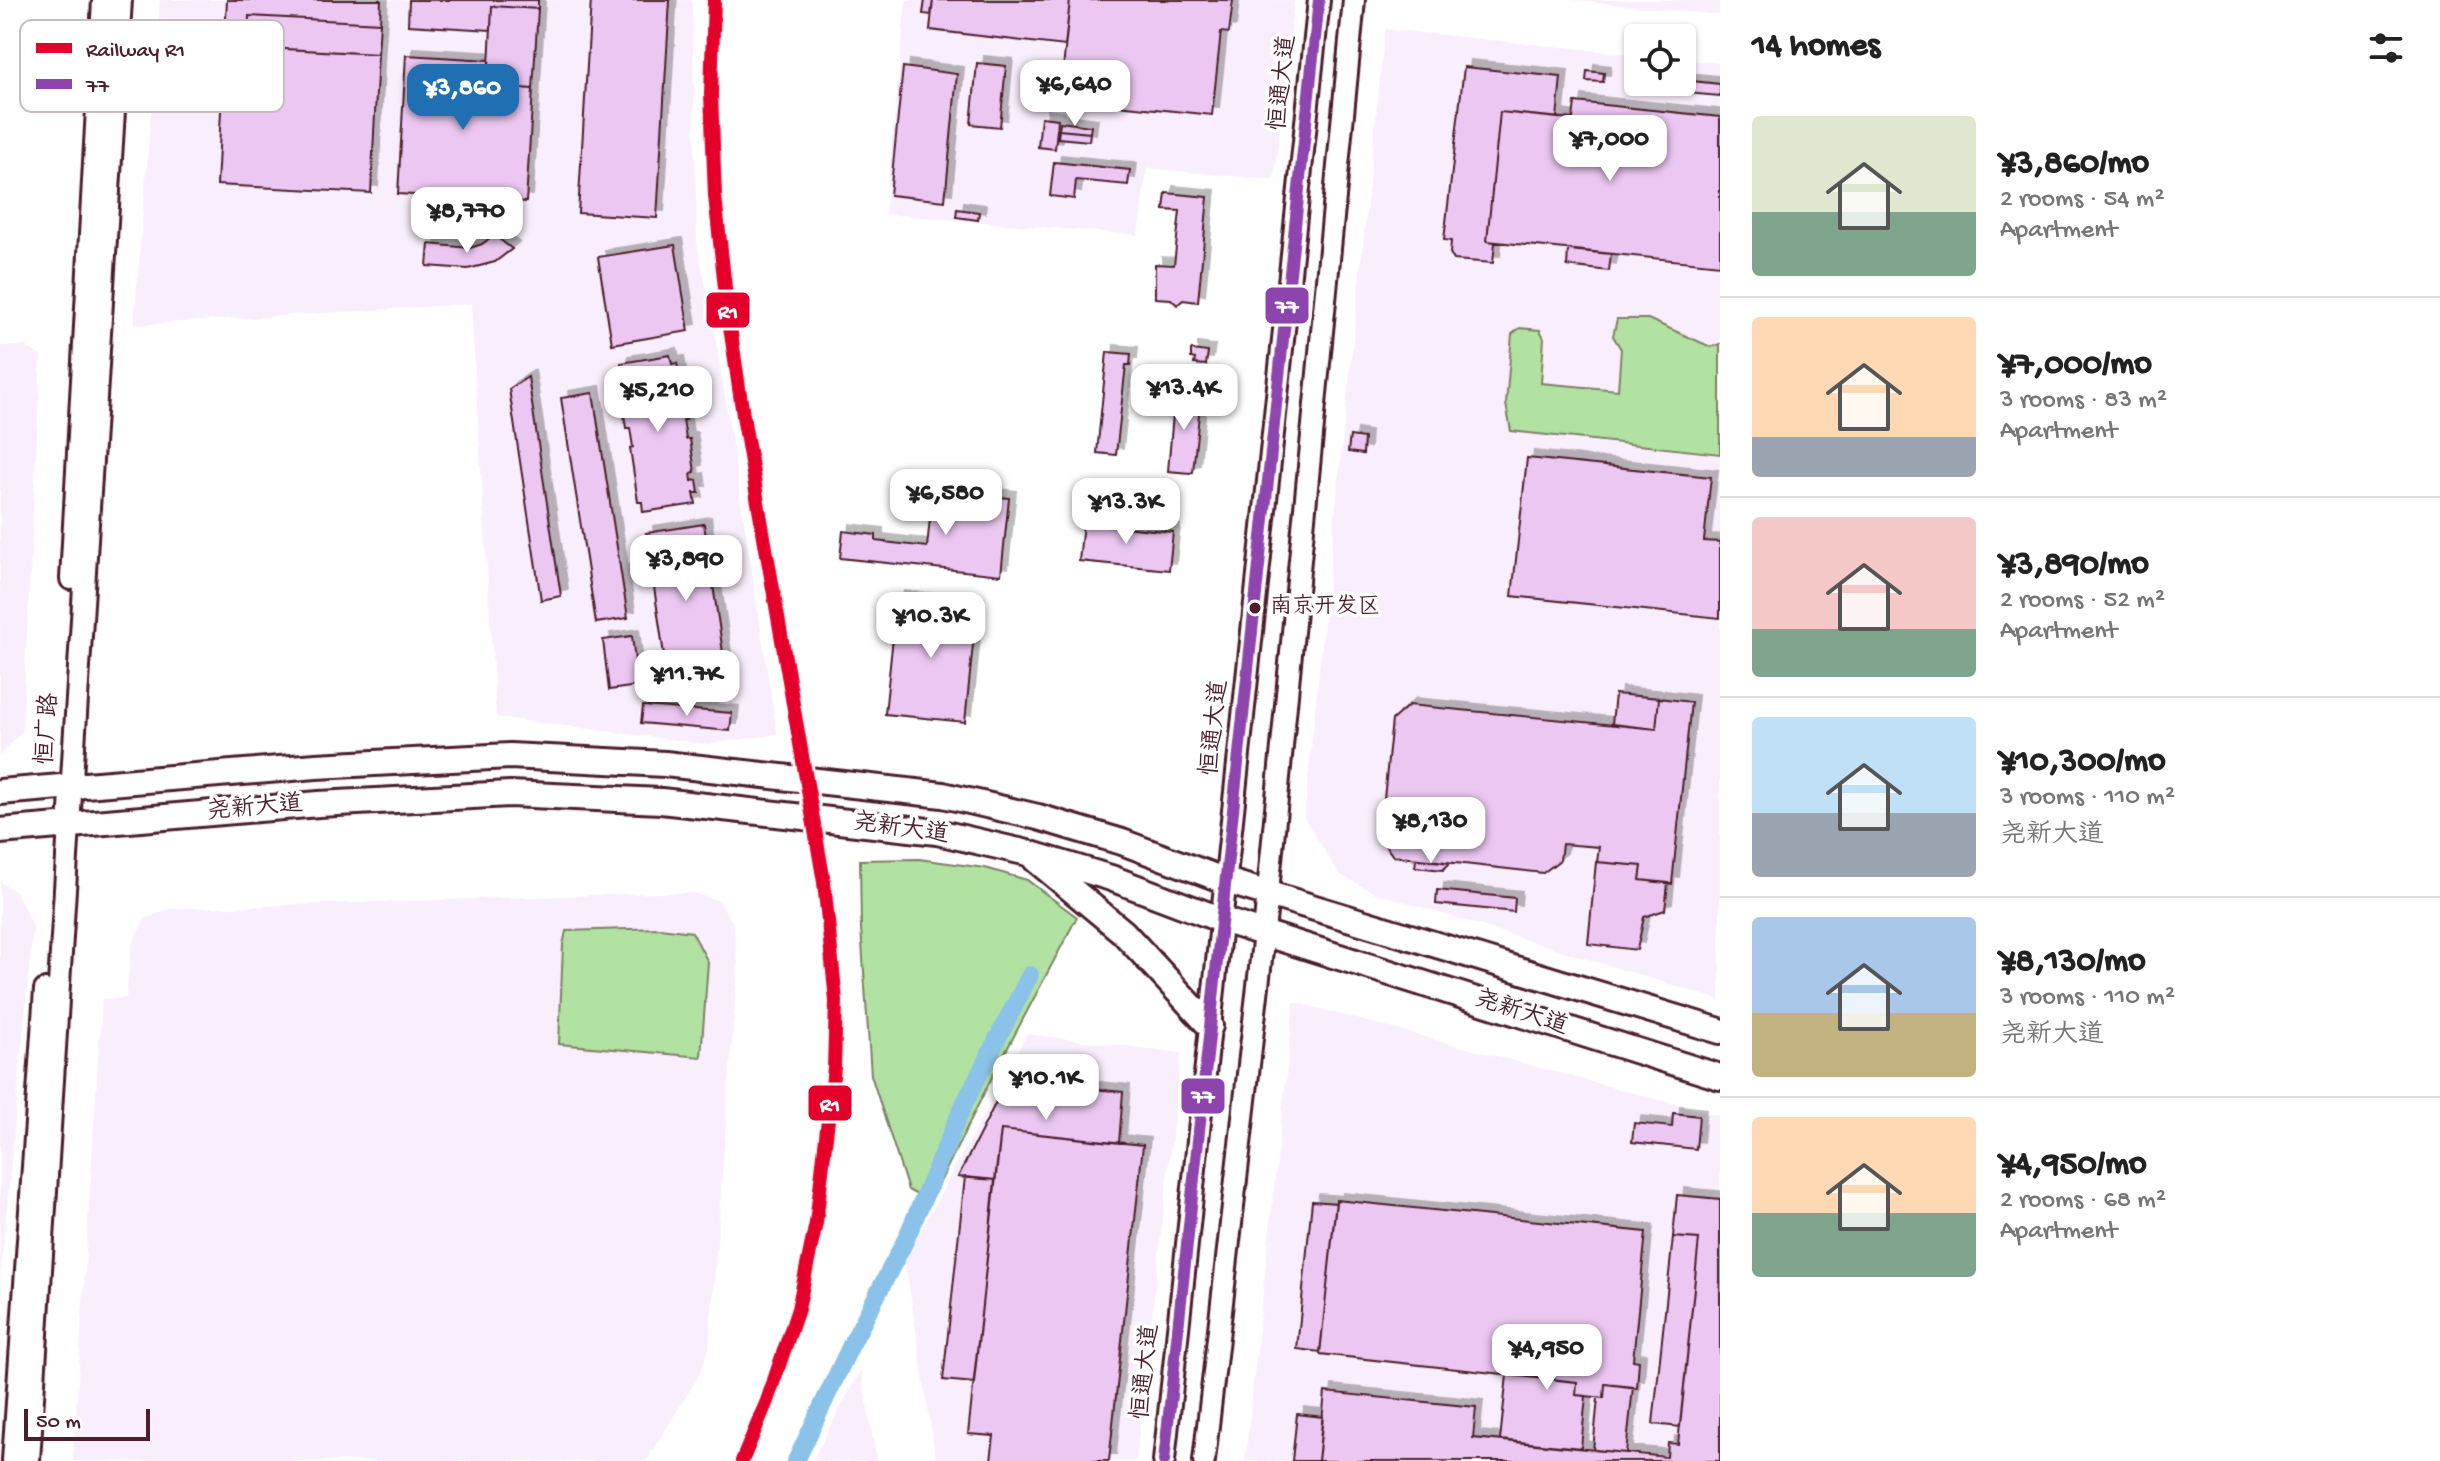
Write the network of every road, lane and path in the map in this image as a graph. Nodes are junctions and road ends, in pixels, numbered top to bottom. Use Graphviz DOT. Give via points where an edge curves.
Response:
graph roads {
  1 [pos="103,0"];
  2 [pos="121,0"];
  3 [pos="1319,0"];
  4 [pos="1354,0"];
  5 [pos="102,20"];
  6 [pos="120,20"];
  7 [pos="98,112"];
  8 [pos="113,112"];
  9 [pos="65,787"];
  10 [pos="0,792"];
  11 [pos="63,826"];
  12 [pos="0,831"];
  13 [pos="1028,853"];
  14 [pos="1226,881"];
  15 [pos="1268,894"];
  16 [pos="1222,920"];
  17 [pos="1264,933"];
  18 [pos="1210,1026"];
  19 [pos="1720,1031"];
  20 [pos="1720,1077"];
  21 [pos="13,1461"];
  22 [pos="29,1461"];
  23 [pos="1164,1461"];
  24 [pos="1204,1461"];
  1 -- 5 [label="main road, 恒广路"];
  2 -- 6 [label="main road, 恒广路"];
  3 -- 14 [label="main road, 恒通大道"];
  4 -- 15 [label="main road"];
  7 -- 9 [label="main road, 恒广路"];
  8 -- 9 [label="main road, 恒广路"];
  9 -- 10 [label="main road, 尧新大道"];
  9 -- 11 [label="main road, 恒广路"];
  9 -- 14 [label="main road, 尧新大道" via="447,758 665,764 943,795 1122,842"];
  11 -- 12 [label="main road, 尧新大道"];
  11 -- 13 [label="main road, 尧新大道" via="449,796 579,796 937,832"];
  11 -- 21 [label="main road, 恒广路"];
  11 -- 22 [label="main road, 恒广路"];
  13 -- 16 [label="main road, 尧新大道"];
  13 -- 18 [label="main road" via="1123,932"];
  14 -- 15 [label="main road, 尧新大道"];
  14 -- 16 [label="main road, 恒通大道"];
  15 -- 17 [label="main road"];
  15 -- 19 [label="main road, 尧新大道"];
  16 -- 17 [label="main road, 尧新大道"];
  16 -- 18 [label="main road, 恒通大道"];
  17 -- 20 [label="main road, 尧新大道"];
  17 -- 24 [label="main road"];
  18 -- 23 [label="main road, 恒通大道"];
}
